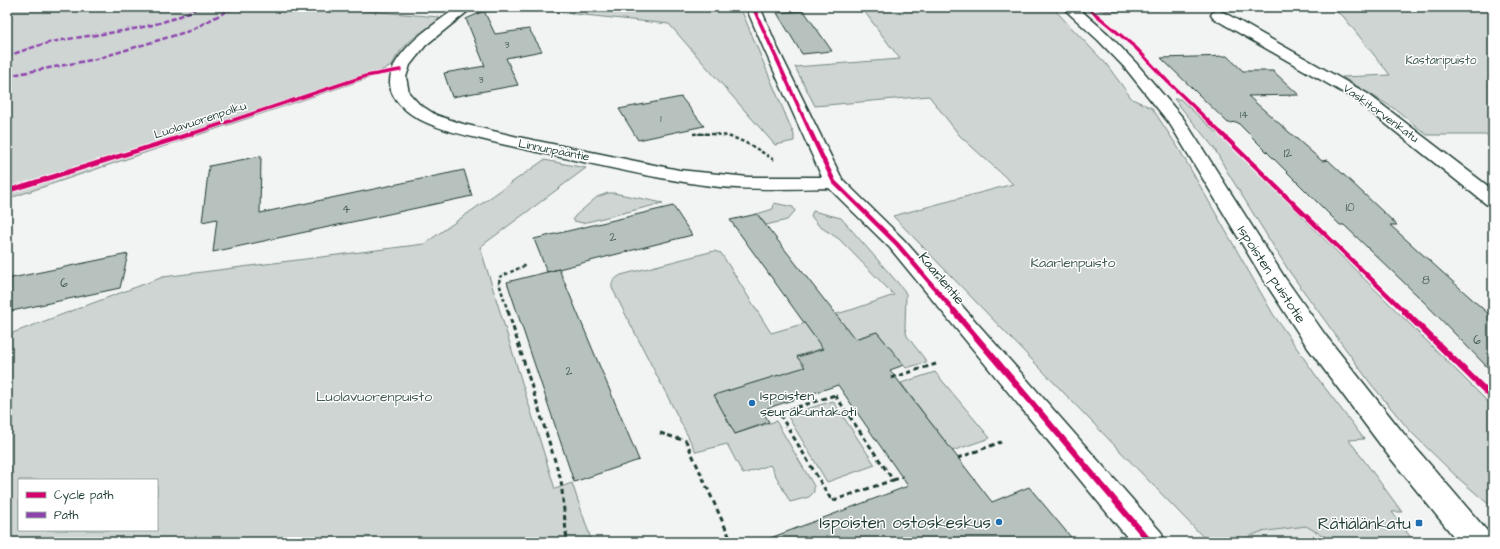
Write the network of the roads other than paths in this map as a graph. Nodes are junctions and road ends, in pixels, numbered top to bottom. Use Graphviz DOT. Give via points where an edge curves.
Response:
graph roads {
  1 [pos="466,7"];
  2 [pos="753,7"];
  3 [pos="1068,7"];
  4 [pos="1218,15"];
  5 [pos="834,182"];
  6 [pos="1493,200"];
  7 [pos="1150,542"];
  8 [pos="1477,542"];
  1 -- 5 [label="street, Linnunpääntie" via="415,47 404,60 400,70 399,89 412,108 429,118 511,142 693,177 760,183"];
  2 -- 5 [label="street, Kaarlentie"];
  3 -- 8 [label="street, Ispoisten puistotie" via="1103,37 1131,66 1177,122 1276,282 1317,342 1398,447"];
  4 -- 6 [label="street, Vaskitorvenkatu" via="1362,97"];
  5 -- 7 [label="street, Kaarlentie" via="897,244"];
}
